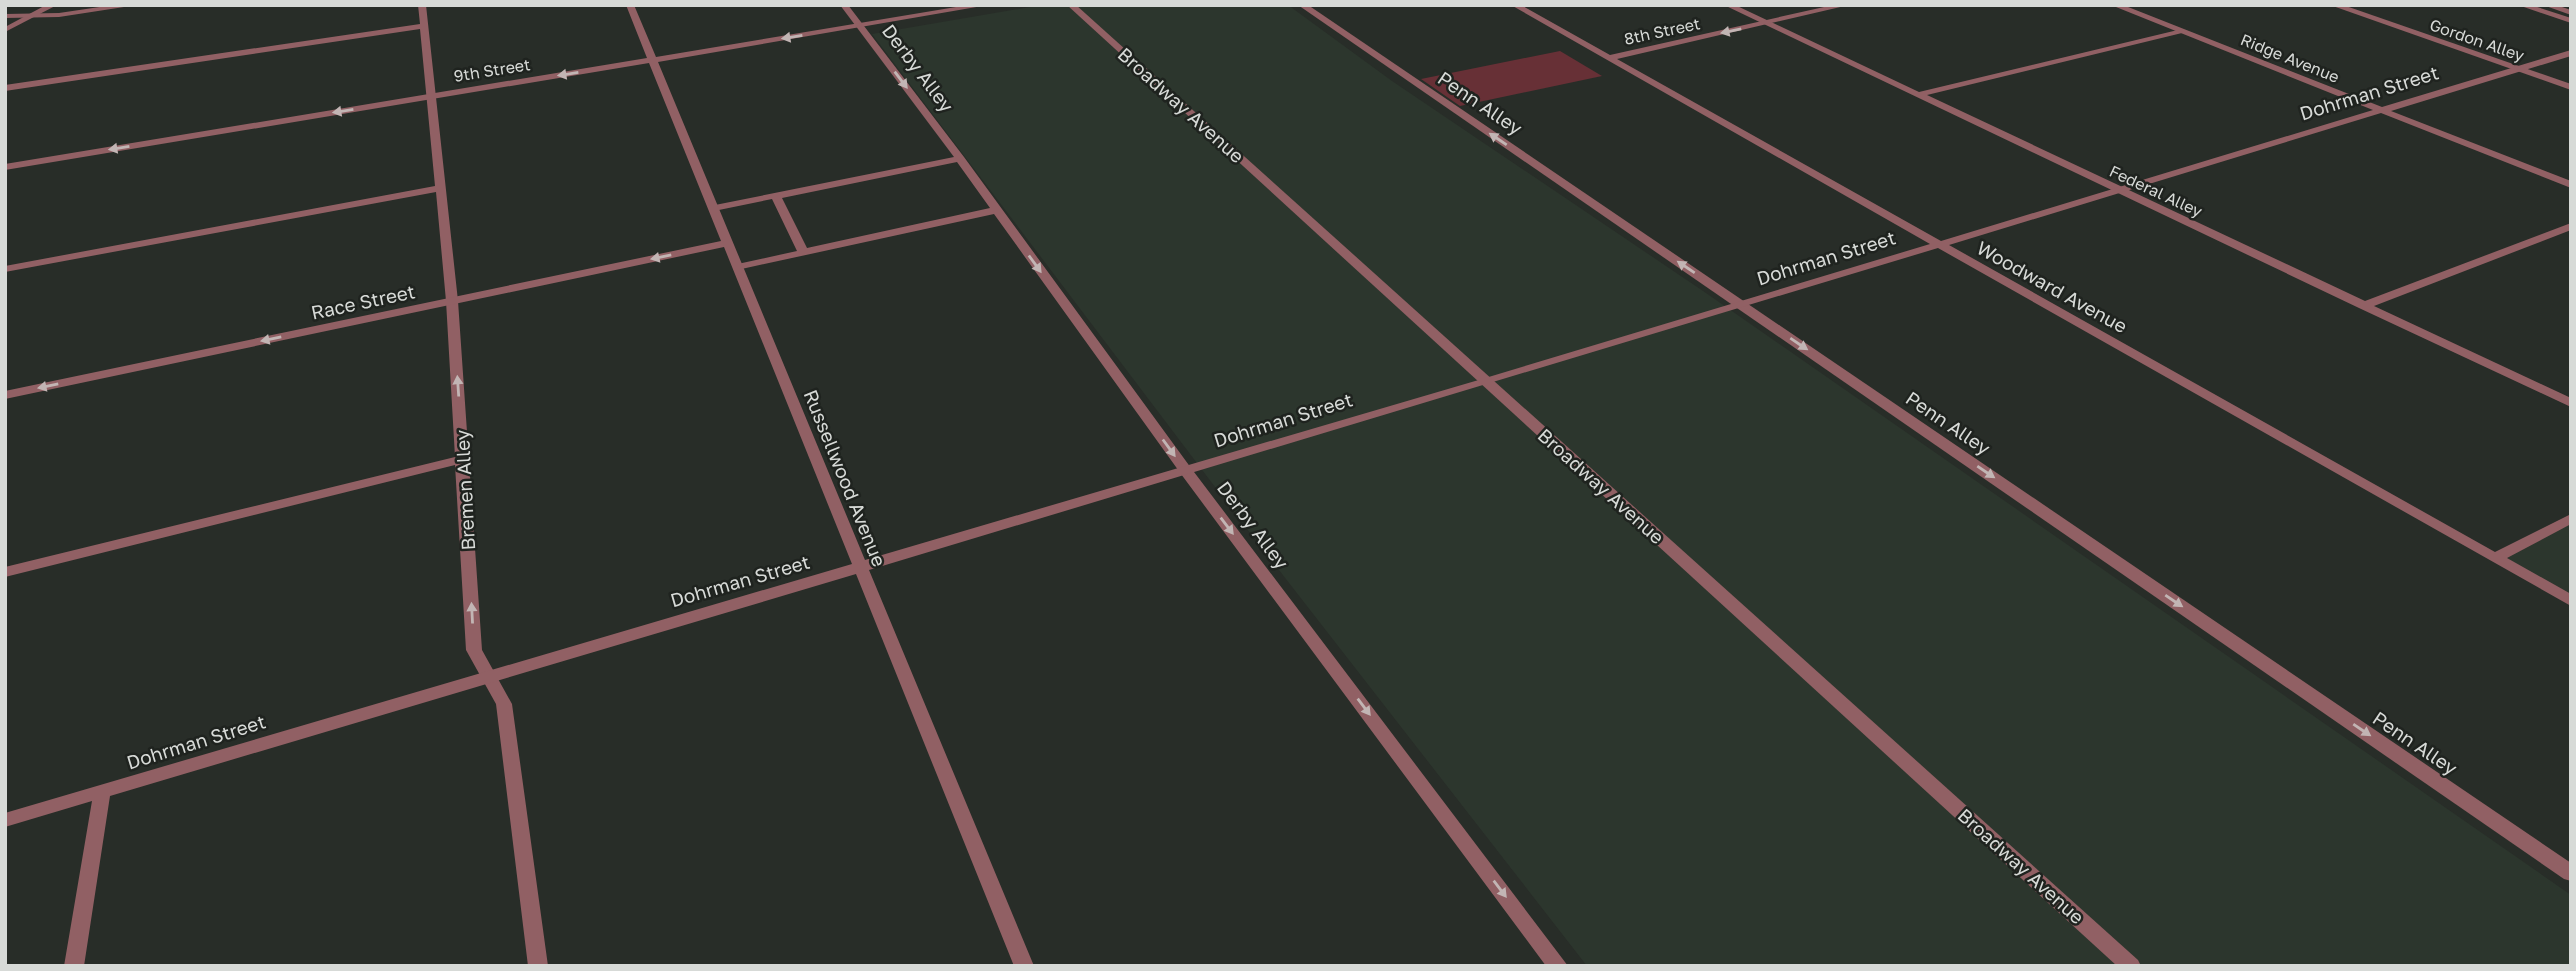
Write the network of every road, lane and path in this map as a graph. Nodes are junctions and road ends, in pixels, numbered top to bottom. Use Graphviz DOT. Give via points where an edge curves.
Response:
graph roads {
  1 [pos="52,5"];
  2 [pos="133,5"];
  3 [pos="422,5"];
  4 [pos="630,5"];
  5 [pos="844,5"];
  6 [pos="984,5"];
  7 [pos="1071,5"];
  8 [pos="1302,5"];
  9 [pos="1515,5"];
  10 [pos="1728,5"];
  11 [pos="1845,5"];
  12 [pos="2115,5"];
  13 [pos="2334,5"];
  14 [pos="2522,5"];
  15 [pos="2547,5"];
  16 [pos="2571,13"];
  17 [pos="5,16"];
  18 [pos="31,16"];
  19 [pos="2571,20"];
  20 [pos="1765,23"];
  21 [pos="424,26"];
  22 [pos="859,26"];
  23 [pos="5,30"];
  24 [pos="2179,31"];
  25 [pos="2571,53"];
  26 [pos="1608,58"];
  27 [pos="653,60"];
  28 [pos="2521,69"];
  29 [pos="2571,87"];
  30 [pos="5,88"];
  31 [pos="1917,95"];
  32 [pos="431,96"];
  33 [pos="2382,111"];
  34 [pos="960,159"];
  35 [pos="5,167"];
  36 [pos="2571,185"];
  37 [pos="440,188"];
  38 [pos="2119,191"];
  39 [pos="776,196"];
  40 [pos="713,208"];
  41 [pos="996,210"];
  42 [pos="2571,226"];
  43 [pos="728,243"];
  44 [pos="1939,246"];
  45 [pos="803,253"];
  46 [pos="737,267"];
  47 [pos="5,269"];
  48 [pos="452,301"];
  49 [pos="1742,305"];
  50 [pos="2363,306"];
  51 [pos="1486,382"];
  52 [pos="5,395"];
  53 [pos="2571,403"];
  54 [pos="463,458"];
  55 [pos="1186,471"];
  56 [pos="2571,518"];
  57 [pos="2495,558"];
  58 [pos="861,567"];
  59 [pos="5,572"];
  60 [pos="2571,601"];
  61 [pos="490,677"];
  62 [pos="102,792"];
  63 [pos="5,820"];
  64 [pos="2571,873"];
  65 [pos="74,966"];
  66 [pos="538,966"];
  67 [pos="1024,966"];
  68 [pos="1558,966"];
  69 [pos="2130,966"];
  1 -- 18 [label="street"];
  2 -- 18 [label="street"];
  3 -- 21 [label="street, Bremen Alley"];
  4 -- 27 [label="street, Russellwood Avenue"];
  5 -- 22 [label="street, Derby Alley"];
  6 -- 22 [label="street, 9th Street"];
  7 -- 51 [label="street, Broadway Avenue"];
  49 -- 8 [label="street, Penn Alley, one-way"];
  9 -- 26 [label="street, Woodward Avenue"];
  10 -- 20 [label="street, Federal Alley"];
  11 -- 20 [label="street, 8th Street"];
  12 -- 24 [label="street, Ridge Avenue"];
  13 -- 28 [label="street, Gordon Alley"];
  14 -- 19 [label="street"];
  15 -- 16 [label="street"];
  17 -- 18 [label="street"];
  18 -- 23 [label="street"];
  20 -- 26 [label="street, 8th Street, one-way"];
  20 -- 31 [label="street, Federal Alley"];
  21 -- 30 [label="street"];
  21 -- 32 [label="street, Bremen Alley"];
  22 -- 27 [label="street, 9th Street, one-way"];
  22 -- 34 [label="street, Derby Alley, one-way"];
  24 -- 31 [label="street"];
  24 -- 33 [label="street, Ridge Avenue"];
  25 -- 28 [label="street, Dohrman Street"];
  26 -- 44 [label="street, Woodward Avenue"];
  27 -- 32 [label="street, 9th Street, one-way"];
  27 -- 40 [label="street, Russellwood Avenue"];
  28 -- 29 [label="street, Gordon Alley"];
  28 -- 33 [label="street, Dohrman Street"];
  31 -- 38 [label="street, Federal Alley"];
  32 -- 35 [label="street, 9th Street, one-way"];
  32 -- 37 [label="street, Bremen Alley"];
  33 -- 36 [label="street, Ridge Avenue"];
  33 -- 38 [label="street, Dohrman Street"];
  34 -- 39 [label="street"];
  34 -- 41 [label="street, Derby Alley"];
  37 -- 47 [label="street"];
  37 -- 48 [label="street, Bremen Alley"];
  38 -- 44 [label="street, Dohrman Street"];
  38 -- 50 [label="street, Federal Alley"];
  39 -- 40 [label="street"];
  39 -- 45 [label="street"];
  40 -- 43 [label="street, Russellwood Avenue"];
  41 -- 45 [label="street"];
  41 -- 55 [label="street, Derby Alley, one-way"];
  42 -- 50 [label="street"];
  43 -- 46 [label="street, Russellwood Avenue"];
  43 -- 48 [label="street, Race Street, one-way"];
  44 -- 49 [label="street, Dohrman Street"];
  44 -- 57 [label="street, Woodward Avenue"];
  45 -- 46 [label="street"];
  46 -- 58 [label="street, Russellwood Avenue"];
  48 -- 52 [label="street, Race Street, one-way"];
  54 -- 48 [label="street, Bremen Alley, one-way"];
  49 -- 51 [label="street, Dohrman Street"];
  49 -- 64 [label="street, Penn Alley, one-way"];
  50 -- 53 [label="street, Federal Alley"];
  51 -- 55 [label="street, Dohrman Street"];
  51 -- 69 [label="street, Broadway Avenue"];
  54 -- 59 [label="street"];
  61 -- 54 [label="street, Bremen Alley, one-way" via="474,650"];
  55 -- 58 [label="street, Dohrman Street"];
  55 -- 68 [label="street, Derby Alley, one-way"];
  56 -- 57 [label="street"];
  57 -- 60 [label="street, Woodward Avenue"];
  58 -- 61 [label="street, Dohrman Street"];
  58 -- 67 [label="street, Russellwood Avenue"];
  61 -- 62 [label="street, Dohrman Street"];
  61 -- 66 [label="street, Bremen Alley" via="504,704"];
  62 -- 63 [label="street, Dohrman Street"];
  62 -- 65 [label="street"];
}
